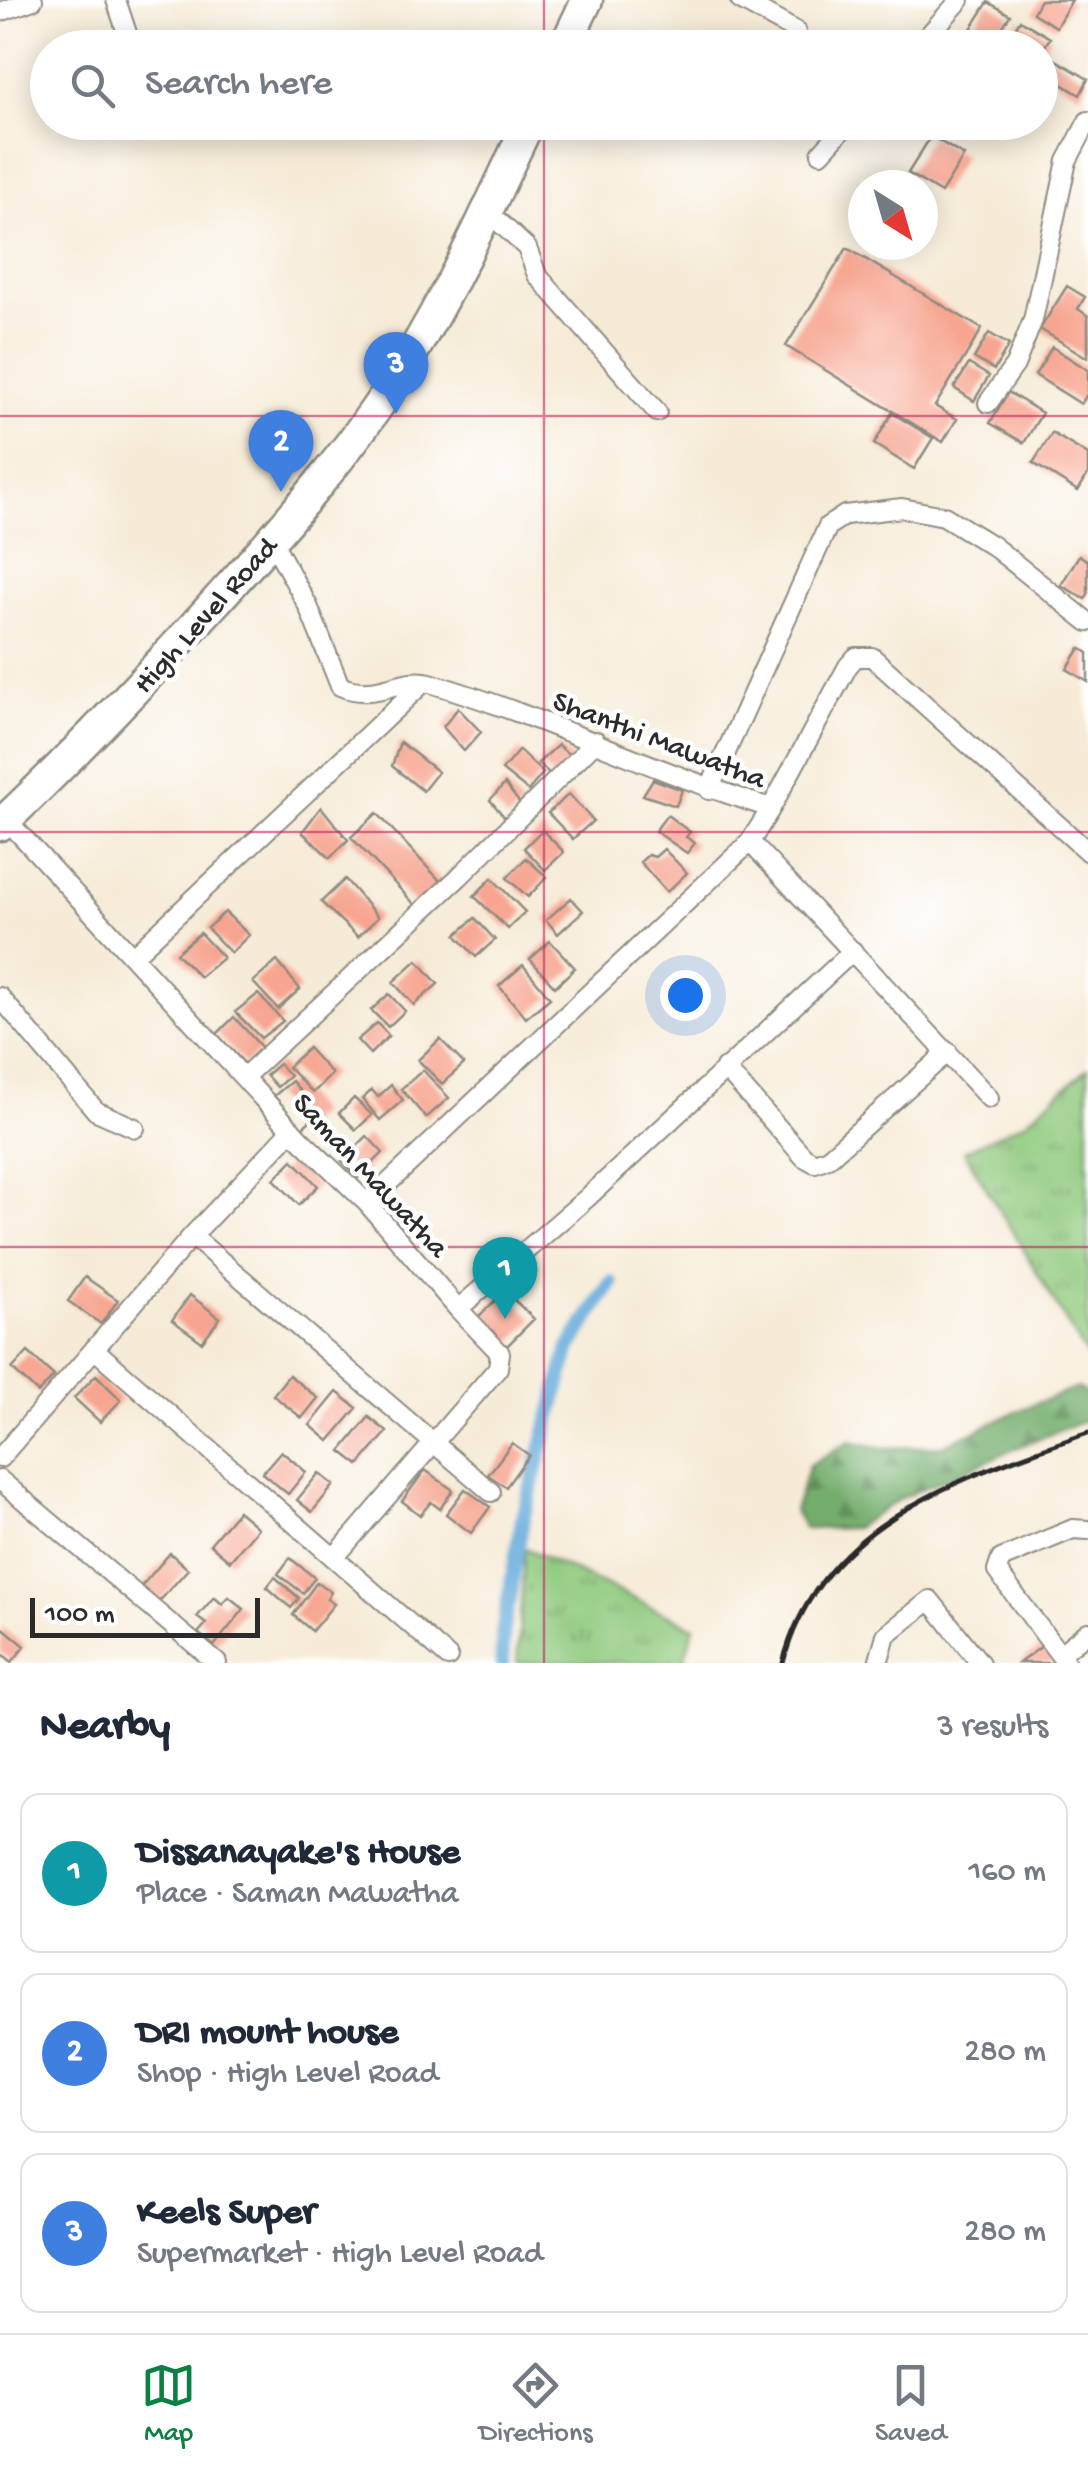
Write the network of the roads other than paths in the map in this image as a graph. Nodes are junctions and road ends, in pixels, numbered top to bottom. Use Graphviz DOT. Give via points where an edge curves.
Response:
graph roads {
  1 [pos="33,0"];
  2 [pos="116,0"];
  3 [pos="587,0"];
  4 [pos="740,0"];
  5 [pos="960,0"];
  6 [pos="0,12"];
  7 [pos="126,30"];
  8 [pos="573,30"];
  9 [pos="796,30"];
  10 [pos="933,30"];
  11 [pos="1088,121"];
  12 [pos="520,140"];
  13 [pos="833,140"];
  14 [pos="821,153"];
  15 [pos="486,212"];
  16 [pos="988,403"];
  17 [pos="657,412"];
  18 [pos="272,540"];
  19 [pos="1088,622"];
  20 [pos="424,681"];
  21 [pos="596,741"];
  22 [pos="710,790"];
  23 [pos="771,808"];
  24 [pos="3,822"];
  25 [pos="750,842"];
  26 [pos="1088,852"];
  27 [pos="852,951"];
  28 [pos="133,956"];
  29 [pos="0,997"];
  30 [pos="948,1052"];
  31 [pos="725,1068"];
  32 [pos="244,1078"];
  33 [pos="989,1098"];
  34 [pos="136,1128"];
  35 [pos="292,1130"];
  36 [pos="367,1203"];
  37 [pos="192,1236"];
  38 [pos="458,1309"];
  39 [pos="94,1349"];
  40 [pos="434,1442"];
  41 [pos="0,1458"];
  42 [pos="0,1480"];
  43 [pos="491,1492"];
  44 [pos="1088,1530"];
  45 [pos="334,1558"];
  46 [pos="1088,1632"];
  47 [pos="448,1656"];
  48 [pos="1063,1658"];
  49 [pos="218,1663"];
  50 [pos="878,1663"];
  51 [pos="980,1663"];
  1 -- 6 [label="street"];
  2 -- 7 [label="street"];
  3 -- 8 [label="highway"];
  4 -- 9 [label="street"];
  5 -- 10 [label="street"];
  11 -- 16 [label="street" via="1067,160 1033,320"];
  12 -- 15 [label="highway, High Level Road"];
  13 -- 14 [label="street"];
  15 -- 17 [label="street" via="527,248 537,275"];
  15 -- 18 [label="highway, High Level Road" via="402,369"];
  18 -- 20 [label="street" via="340,686 373,692"];
  18 -- 24 [label="highway, High Level Road"];
  19 -- 22 [label="street" via="944,516 902,508 845,515 828,526"];
  20 -- 21 [label="street, Shanthi Mawatha"];
  20 -- 28 [label="street"];
  21 -- 22 [label="street, Shanthi Mawatha"];
  21 -- 32 [label="street"];
  22 -- 23 [label="street, Shanthi Mawatha"];
  23 -- 25 [label="street"];
  23 -- 26 [label="street, Shanthi Mawatha" via="848,666 856,657 872,657"];
  24 -- 28 [label="street, Saman Mawatha"];
  25 -- 27 [label="street"];
  25 -- 36 [label="street"];
  27 -- 30 [label="street"];
  27 -- 31 [label="street"];
  28 -- 32 [label="street, Saman Mawatha"];
  29 -- 34 [label="street" via="96,1112"];
  30 -- 31 [label="street" via="816,1163"];
  30 -- 33 [label="street"];
  31 -- 38 [label="street"];
  32 -- 35 [label="street, Saman Mawatha"];
  35 -- 36 [label="street, Saman Mawatha"];
  35 -- 37 [label="street"];
  36 -- 38 [label="street, Saman Mawatha"];
  37 -- 39 [label="street"];
  37 -- 40 [label="street"];
  38 -- 40 [label="street, Saman Mawatha" via="500,1353 498,1368"];
  39 -- 41 [label="street"];
  39 -- 45 [label="street"];
  40 -- 43 [label="street"];
  40 -- 45 [label="street"];
  42 -- 49 [label="street"];
  44 -- 48 [label="street" via="1073,1528 1002,1559 997,1571"];
  45 -- 47 [label="street"];
  46 -- 48 [label="street"];
  50 -- 51 [label="street" via="886,1635 930,1600"];
}
